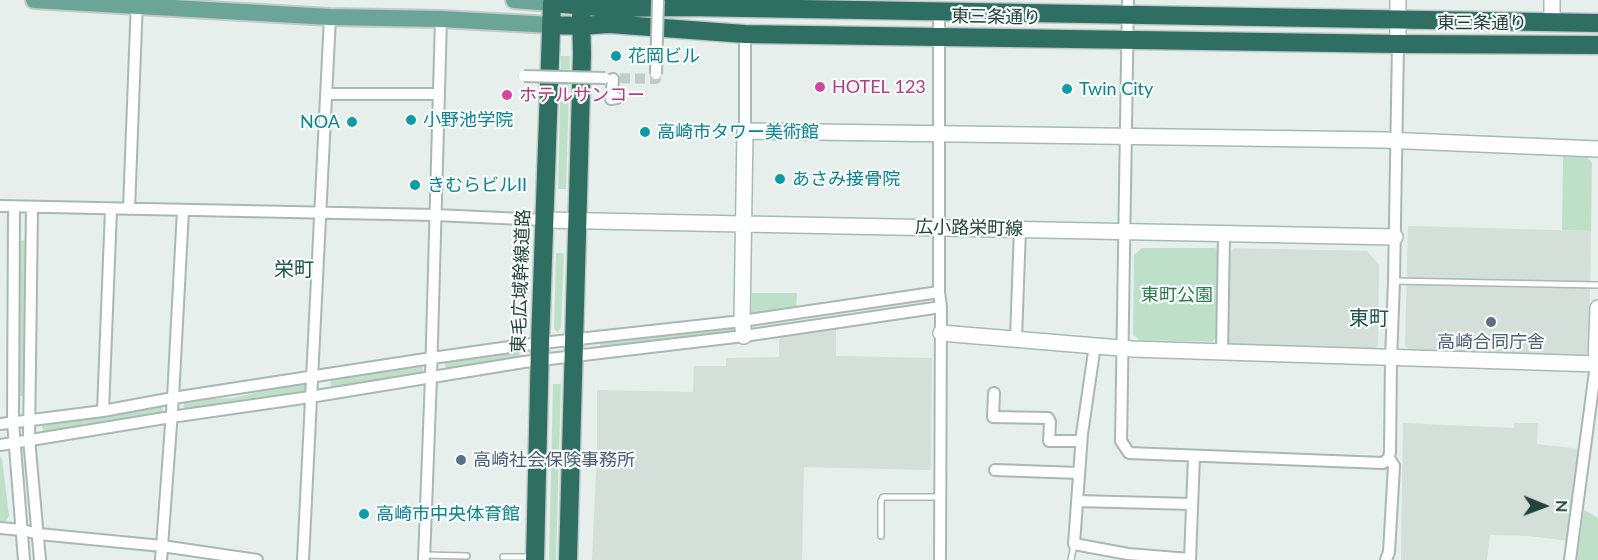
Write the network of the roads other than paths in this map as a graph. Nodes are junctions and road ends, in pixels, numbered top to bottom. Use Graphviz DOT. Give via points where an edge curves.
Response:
graph roads {
  1 [pos="34,0"];
  2 [pos="514,0"];
  3 [pos="658,0"];
  4 [pos="1398,0"];
  5 [pos="1552,0"];
  6 [pos="552,1"];
  7 [pos="581,2"];
  8 [pos="137,3"];
  9 [pos="1128,7"];
  10 [pos="939,12"];
  11 [pos="330,17"];
  12 [pos="441,19"];
  13 [pos="1398,20"];
  14 [pos="1552,22"];
  15 [pos="1598,23"];
  16 [pos="551,25"];
  17 [pos="581,26"];
  18 [pos="745,34"];
  19 [pos="939,37"];
  20 [pos="1128,40"];
  21 [pos="1398,44"];
  22 [pos="1598,45"];
  23 [pos="656,74"];
  24 [pos="524,76"];
  25 [pos="326,94"];
  26 [pos="439,94"];
  27 [pos="617,98"];
  28 [pos="745,131"];
  29 [pos="939,134"];
  30 [pos="1125,137"];
  31 [pos="1397,141"];
  32 [pos="1598,149"];
  33 [pos="0,206"];
  34 [pos="14,207"];
  35 [pos="32,207"];
  36 [pos="111,209"];
  37 [pos="129,209"];
  38 [pos="183,210"];
  39 [pos="320,212"];
  40 [pos="436,215"];
  41 [pos="544,220"];
  42 [pos="578,220"];
  43 [pos="743,225"];
  44 [pos="939,228"];
  45 [pos="1020,229"];
  46 [pos="1124,232"];
  47 [pos="1224,234"];
  48 [pos="1395,237"];
  49 [pos="1394,281"];
  50 [pos="1598,285"];
  51 [pos="939,292"];
  52 [pos="941,307"];
  53 [pos="1598,308"];
  54 [pos="743,328"];
  55 [pos="940,333"];
  56 [pos="1016,338"];
  57 [pos="1095,345"];
  58 [pos="574,348"];
  59 [pos="1122,348"];
  60 [pos="540,352"];
  61 [pos="1222,353"];
  62 [pos="432,358"];
  63 [pos="1391,358"];
  64 [pos="1597,364"];
  65 [pos="312,376"];
  66 [pos="431,377"];
  67 [pos="994,393"];
  68 [pos="310,397"];
  69 [pos="172,398"];
  70 [pos="103,411"];
  71 [pos="171,417"];
  72 [pos="30,420"];
  73 [pos="13,422"];
  74 [pos="0,424"];
  75 [pos="29,439"];
  76 [pos="1081,441"];
  77 [pos="14,443"];
  78 [pos="0,445"];
  79 [pos="1194,456"];
  80 [pos="1389,458"];
  81 [pos="995,470"];
  82 [pos="1079,473"];
  83 [pos="940,497"];
  84 [pos="1077,501"];
  85 [pos="1192,504"];
  86 [pos="0,528"];
  87 [pos="22,531"];
  88 [pos="39,534"];
  89 [pos="881,536"];
  90 [pos="1074,544"];
  91 [pos="162,546"];
  92 [pos="467,556"];
  93 [pos="503,557"];
  94 [pos="424,558"];
  95 [pos="535,559"];
  96 [pos="24,560"];
  97 [pos="40,560"];
  98 [pos="161,560"];
  99 [pos="257,560"];
  100 [pos="303,560"];
  101 [pos="568,560"];
  102 [pos="940,560"];
  103 [pos="1071,560"];
  104 [pos="1190,560"];
  105 [pos="1386,560"];
  106 [pos="1570,560"];
  1 -- 8 [label="main road, 東三条通り"];
  2 -- 6 [label="main road, 東三条通り"];
  3 -- 23 [label="street, bridge"];
  4 -- 13 [label="street"];
  5 -- 14 [label="street"];
  6 -- 7 [label="highway, 東三条通り"];
  6 -- 16 [label="highway, 東毛広域幹線道路"];
  7 -- 10 [label="highway, 東三条通り" via="609,8"];
  7 -- 17 [label="highway"];
  8 -- 11 [label="main road, 東三条通り"];
  8 -- 37 [label="street"];
  9 -- 10 [label="highway, 東三条通り"];
  9 -- 13 [label="highway, 東三条通り"];
  9 -- 20 [label="street"];
  10 -- 19 [label="street"];
  11 -- 12 [label="main road, 東三条通り"];
  11 -- 25 [label="street"];
  12 -- 16 [label="main road, 東三条通り"];
  12 -- 26 [label="street"];
  13 -- 14 [label="highway, 東三条通り"];
  13 -- 21 [label="street"];
  14 -- 15 [label="highway, 東三条通り"];
  16 -- 17 [label="highway, 東三条通り"];
  16 -- 41 [label="highway, 東毛広域幹線道路"];
  17 -- 18 [label="highway, 東三条通り" via="609,24"];
  17 -- 42 [label="highway"];
  18 -- 19 [label="highway, 東三条通り"];
  18 -- 28 [label="street"];
  19 -- 20 [label="highway, 東三条通り"];
  19 -- 29 [label="street"];
  20 -- 21 [label="highway, 東三条通り"];
  20 -- 30 [label="street"];
  21 -- 22 [label="highway, 東三条通り"];
  21 -- 31 [label="street"];
  24 -- 27 [label="street, bridge" via="609,79 611,99"];
  25 -- 26 [label="street"];
  25 -- 39 [label="street"];
  26 -- 40 [label="street"];
  28 -- 29 [label="street"];
  28 -- 43 [label="street"];
  29 -- 30 [label="street"];
  29 -- 44 [label="street"];
  30 -- 31 [label="street"];
  30 -- 46 [label="street"];
  31 -- 32 [label="street"];
  31 -- 48 [label="street"];
  33 -- 34 [label="street"];
  34 -- 35 [label="street"];
  34 -- 73 [label="street"];
  35 -- 36 [label="street"];
  35 -- 72 [label="street"];
  36 -- 37 [label="street"];
  36 -- 70 [label="street"];
  37 -- 38 [label="street"];
  38 -- 39 [label="street"];
  38 -- 69 [label="street"];
  39 -- 40 [label="street"];
  39 -- 65 [label="street"];
  40 -- 41 [label="street"];
  40 -- 62 [label="street"];
  41 -- 42 [label="street, 広小路栄町線"];
  41 -- 60 [label="highway, 東毛広域幹線道路"];
  42 -- 43 [label="street, 広小路栄町線"];
  42 -- 58 [label="highway"];
  43 -- 44 [label="street, 広小路栄町線"];
  43 -- 54 [label="street"];
  44 -- 45 [label="street, 広小路栄町線"];
  44 -- 51 [label="street"];
  45 -- 46 [label="street, 広小路栄町線"];
  45 -- 56 [label="street"];
  46 -- 47 [label="street, 広小路栄町線"];
  46 -- 59 [label="street"];
  47 -- 48 [label="street, 広小路栄町線"];
  47 -- 61 [label="street"];
  48 -- 49 [label="street"];
  49 -- 50 [label="lane"];
  49 -- 63 [label="street"];
  51 -- 52 [label="street"];
  51 -- 54 [label="street"];
  52 -- 54 [label="street"];
  52 -- 55 [label="street"];
  53 -- 64 [label="street"];
  54 -- 58 [label="street"];
  54 -- 58 [label="street"];
  55 -- 56 [label="street"];
  55 -- 83 [label="street"];
  56 -- 57 [label="street"];
  57 -- 59 [label="street"];
  57 -- 76 [label="street"];
  58 -- 60 [label="street"];
  58 -- 60 [label="street"];
  58 -- 101 [label="highway"];
  59 -- 61 [label="street"];
  59 -- 79 [label="street" via="1121,441 1129,453"];
  60 -- 62 [label="street"];
  60 -- 66 [label="street"];
  60 -- 95 [label="highway, 東毛広域幹線道路"];
  61 -- 63 [label="street"];
  62 -- 65 [label="street"];
  62 -- 66 [label="street"];
  63 -- 64 [label="street"];
  63 -- 80 [label="street"];
  64 -- 106 [label="street"];
  65 -- 68 [label="street"];
  65 -- 69 [label="street"];
  66 -- 68 [label="street"];
  66 -- 94 [label="street"];
  67 -- 76 [label="street" via="993,417 1048,418 1049,441"];
  68 -- 71 [label="street"];
  68 -- 100 [label="street"];
  69 -- 70 [label="street"];
  69 -- 71 [label="street"];
  70 -- 72 [label="street"];
  71 -- 75 [label="street"];
  71 -- 91 [label="street"];
  72 -- 73 [label="street"];
  72 -- 75 [label="street"];
  73 -- 74 [label="street"];
  73 -- 77 [label="street"];
  75 -- 77 [label="street"];
  75 -- 88 [label="street"];
  76 -- 82 [label="street"];
  77 -- 78 [label="street"];
  77 -- 87 [label="street"];
  79 -- 80 [label="street" via="1383,463"];
  79 -- 85 [label="street"];
  80 -- 105 [label="street" via="1394,466"];
  81 -- 82 [label="street"];
  82 -- 84 [label="street"];
  83 -- 89 [label="lane" via="883,497"];
  83 -- 102 [label="street"];
  84 -- 85 [label="street"];
  84 -- 90 [label="street"];
  85 -- 104 [label="street"];
  86 -- 87 [label="street"];
  87 -- 88 [label="street"];
  87 -- 96 [label="street"];
  88 -- 91 [label="street"];
  88 -- 97 [label="street"];
  90 -- 103 [label="lane"];
  90 -- 104 [label="street"];
  91 -- 98 [label="street"];
  91 -- 99 [label="street"];
  92 -- 94 [label="lane"];
  93 -- 95 [label="lane"];
}
